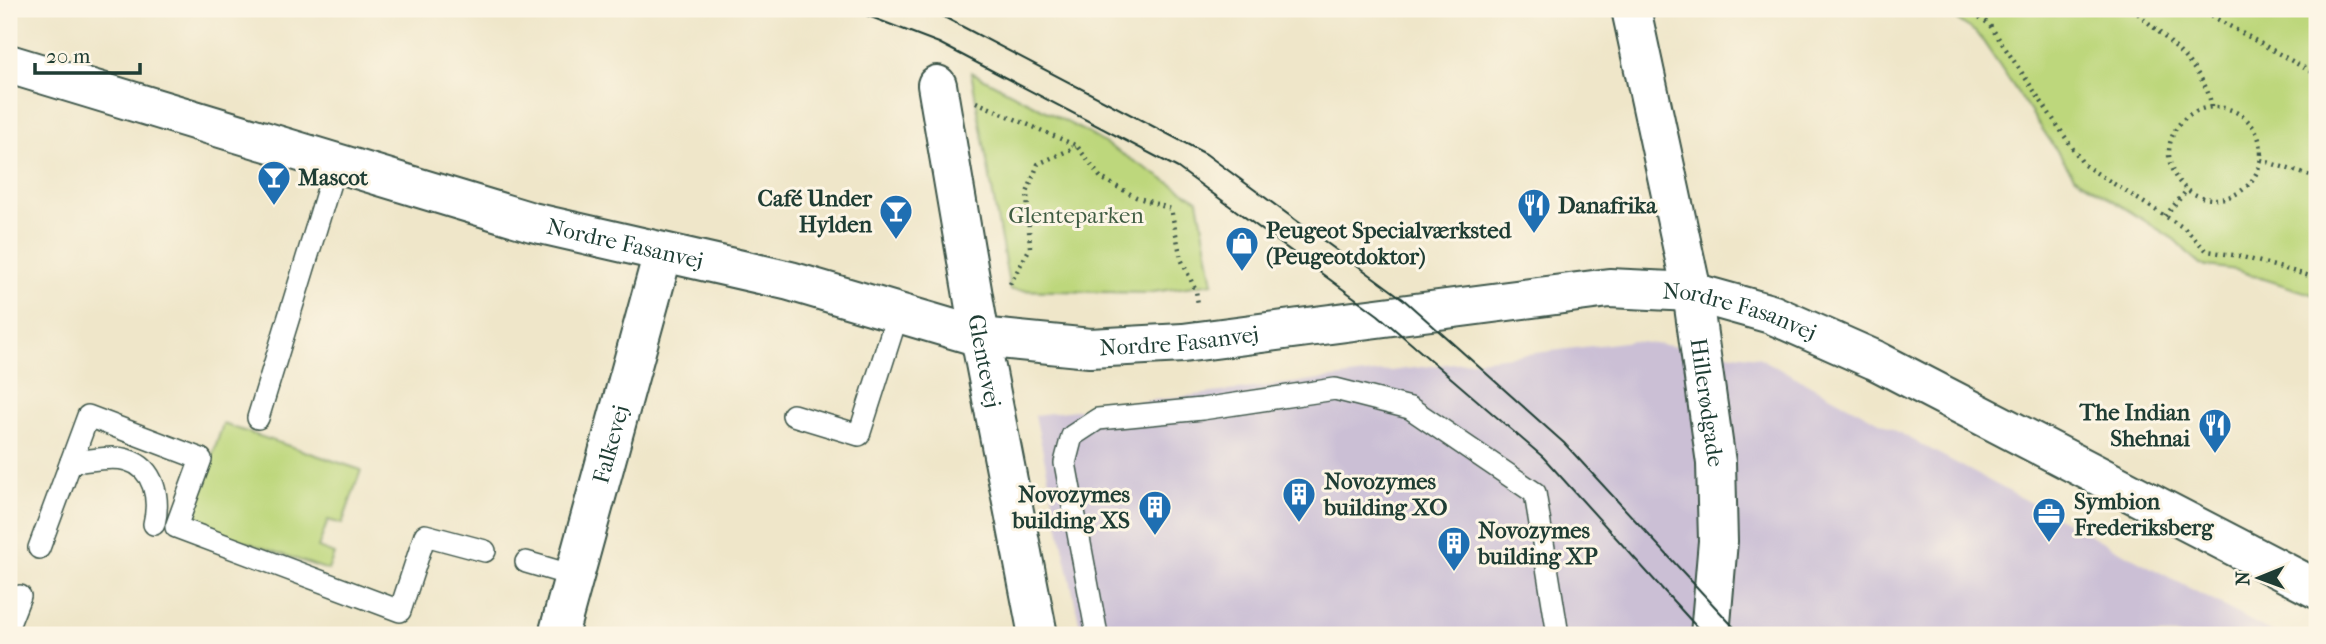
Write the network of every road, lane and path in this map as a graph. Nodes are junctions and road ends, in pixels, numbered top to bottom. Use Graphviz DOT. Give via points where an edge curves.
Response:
graph roads {
  1 [pos="1631,9"];
  2 [pos="1968,9"];
  3 [pos="2133,9"];
  4 [pos="2199,9"];
  5 [pos="9,64"];
  6 [pos="2317,75"];
  7 [pos="937,85"];
  8 [pos="2211,107"];
  9 [pos="1077,146"];
  10 [pos="2260,160"];
  11 [pos="336,163"];
  12 [pos="2317,164"];
  13 [pos="2316,179"];
  14 [pos="2187,190"];
  15 [pos="2165,216"];
  16 [pos="663,253"];
  17 [pos="2317,278"];
  18 [pos="1692,292"];
  19 [pos="898,313"];
  20 [pos="980,337"];
  21 [pos="1202,341"];
  22 [pos="793,415"];
  23 [pos="258,418"];
  24 [pos="71,462"];
  25 [pos="154,524"];
  26 [pos="39,548"];
  27 [pos="485,551"];
  28 [pos="526,562"];
  29 [pos="574,576"];
  30 [pos="2317,589"];
  31 [pos="20,596"];
  32 [pos="9,624"];
  33 [pos="558,635"];
  34 [pos="1038,635"];
  35 [pos="1097,635"];
  36 [pos="1558,635"];
  37 [pos="1710,635"];
  1 -- 18 [label="street, Hillerødgade"];
  2 -- 15 [label="path" via="1989,24 2084,165"];
  3 -- 8 [label="path" via="2181,53 2211,94"];
  4 -- 6 [label="path"];
  5 -- 11 [label="street, Nordre Fasanvej"];
  7 -- 9 [label="path"];
  7 -- 20 [label="street, Glentevej"];
  8 -- 10 [label="path" via="2231,108 2245,116 2259,135"];
  8 -- 14 [label="path" via="2188,115 2172,135 2168,151 2172,170"];
  9 -- 20 [label="path" via="1038,164 1027,193 1030,248"];
  9 -- 21 [label="path" via="1101,178 1171,209 1181,259 1196,291"];
  10 -- 13 [label="path"];
  10 -- 14 [label="path" via="2251,183 2228,198 2212,200"];
  11 -- 16 [label="street, Nordre Fasanvej" via="532,222"];
  11 -- 23 [label="lane"];
  12 -- 13 [label="path"];
  14 -- 15 [label="path"];
  15 -- 17 [label="path" via="2207,251"];
  16 -- 19 [label="street, Nordre Fasanvej" via="790,281"];
  16 -- 29 [label="street, Falkevej"];
  18 -- 21 [label="street, Nordre Fasanvej" via="1609,288"];
  18 -- 30 [label="street, Nordre Fasanvej" via="1771,314 1875,360"];
  18 -- 37 [label="street, Hillerødgade" via="1716,463 1718,541"];
  19 -- 20 [label="street, Nordre Fasanvej"];
  19 -- 22 [label="lane" via="859,435"];
  20 -- 21 [label="street, Nordre Fasanvej" via="1090,348"];
  20 -- 34 [label="street, Glentevej"];
  24 -- 25 [label="lane" via="126,459 145,469 156,489"];
  24 -- 26 [label="lane"];
  24 -- 27 [label="lane" via="88,416 201,459 176,527 400,611 425,535"];
  28 -- 29 [label="lane"];
  29 -- 33 [label="street, Falkevej"];
  31 -- 32 [label="lane"];
  35 -- 36 [label="lane" via="1065,463 1072,436 1098,419 1335,389 1410,408 1535,493"];
}
